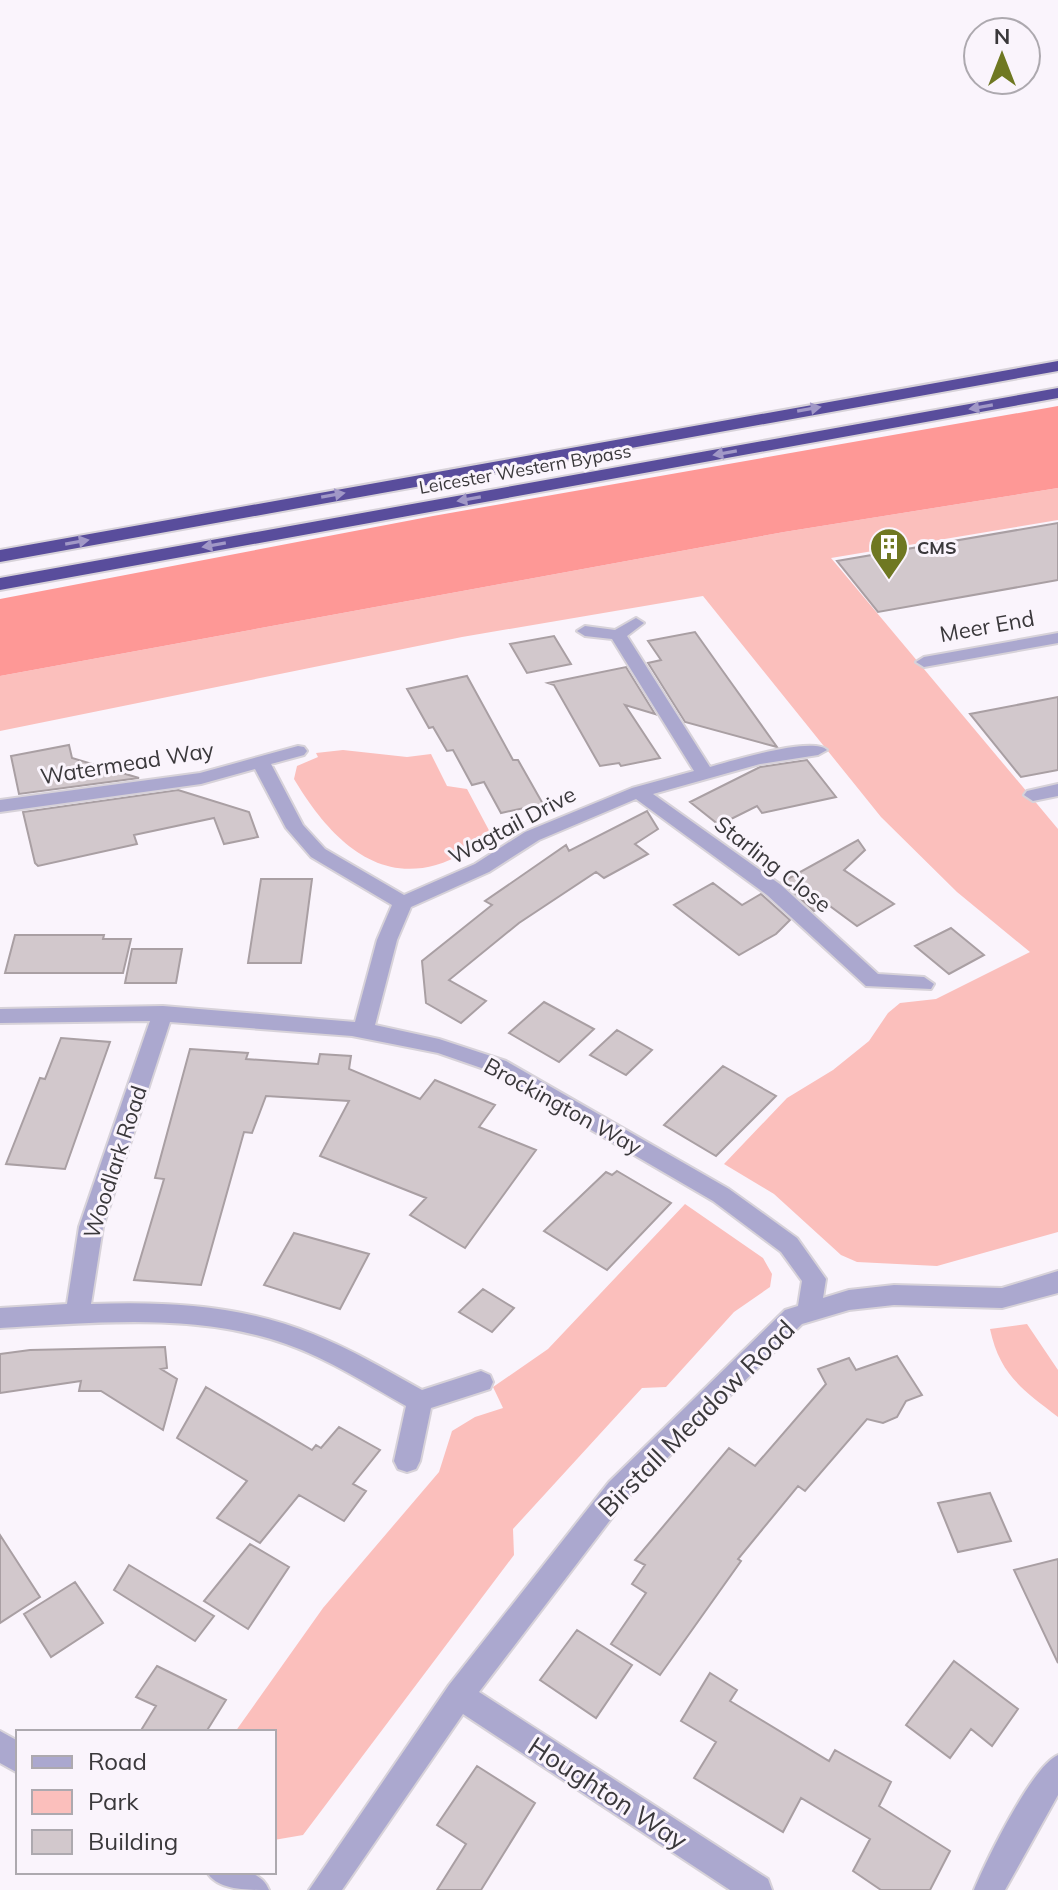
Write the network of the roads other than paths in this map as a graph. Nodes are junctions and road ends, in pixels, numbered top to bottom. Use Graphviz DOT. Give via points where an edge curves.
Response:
graph roads {
  1 [pos="1058,366"];
  2 [pos="1058,393"];
  3 [pos="0,556"];
  4 [pos="0,584"];
  5 [pos="636,623"];
  6 [pos="585,631"];
  7 [pos="618,635"];
  8 [pos="1058,638"];
  9 [pos="924,662"];
  10 [pos="818,750"];
  11 [pos="298,751"];
  12 [pos="261,763"];
  13 [pos="704,772"];
  14 [pos="1058,790"];
  15 [pos="638,792"];
  16 [pos="1033,795"];
  17 [pos="0,806"];
  18 [pos="403,903"];
  19 [pos="924,984"];
  20 [pos="163,1013"];
  21 [pos="0,1016"];
  22 [pos="364,1028"];
  23 [pos="1058,1281"];
  24 [pos="809,1311"];
  25 [pos="77,1314"];
  26 [pos="0,1318"];
  27 [pos="481,1382"];
  28 [pos="420,1401"];
  29 [pos="407,1461"];
  30 [pos="459,1695"];
  31 [pos="0,1745"];
  32 [pos="16,1757"];
  33 [pos="1058,1770"];
  34 [pos="226,1874"];
  35 [pos="254,1890"];
  36 [pos="324,1890"];
  37 [pos="757,1890"];
  38 [pos="989,1890"];
  3 -- 1 [label="highway, Leicester Western Bypass, one-way"];
  2 -- 4 [label="highway, Leicester Western Bypass, one-way"];
  5 -- 7 [label="street"];
  6 -- 7 [label="street"];
  7 -- 13 [label="street"];
  8 -- 9 [label="street, Meer End"];
  10 -- 13 [label="street, Wagtail Drive"];
  11 -- 12 [label="street, Watermead Way"];
  12 -- 17 [label="street, Watermead Way" via="166,784"];
  12 -- 18 [label="street" via="295,828 318,853"];
  13 -- 15 [label="street, Wagtail Drive"];
  14 -- 16 [label="street"];
  15 -- 18 [label="street, Wagtail Drive" via="532,836 482,868"];
  15 -- 19 [label="street, Starling Close" via="774,890 873,981"];
  18 -- 22 [label="street" via="387,940"];
  20 -- 21 [label="street, Brockington Way"];
  20 -- 22 [label="street, Brockington Way"];
  20 -- 25 [label="street, Woodlark Road" via="91,1227"];
  22 -- 24 [label="street, Brockington Way" via="429,1042 498,1066 721,1195 789,1245 814,1279"];
  23 -- 24 [label="street, Birstall Meadow Road" via="1002,1298 894,1295"];
  24 -- 30 [label="street, Birstall Meadow Road" via="794,1317 618,1490"];
  25 -- 26 [label="street"];
  25 -- 28 [label="street" via="229,1321 290,1335"];
  27 -- 28 [label="street"];
  28 -- 29 [label="street"];
  30 -- 36 [label="street, Birstall Meadow Road"];
  30 -- 37 [label="street, Houghton Way"];
  31 -- 32 [label="street"];
  33 -- 38 [label="street"];
  34 -- 35 [label="street"];
}
